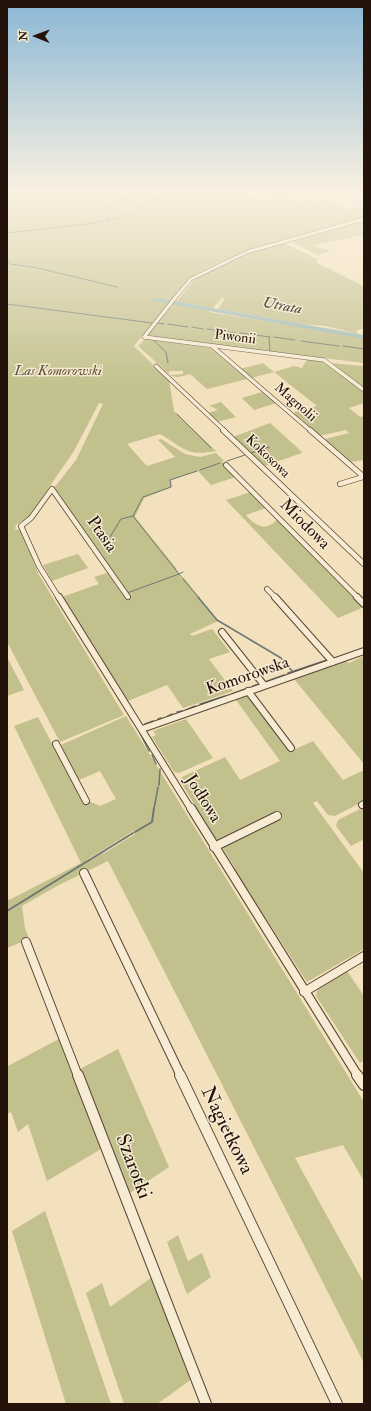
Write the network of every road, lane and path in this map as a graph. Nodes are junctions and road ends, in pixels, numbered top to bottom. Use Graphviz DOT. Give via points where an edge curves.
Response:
graph roads {
  1 [pos="230,259"];
  2 [pos="212,346"];
  3 [pos="156,366"];
  4 [pos="364,390"];
  5 [pos="226,465"];
  6 [pos="364,477"];
  7 [pos="340,484"];
  8 [pos="21,526"];
  9 [pos="364,564"];
  10 [pos="267,588"];
  11 [pos="128,598"];
  12 [pos="364,604"];
  13 [pos="222,632"];
  14 [pos="364,651"];
  15 [pos="333,662"];
  16 [pos="264,685"];
  17 [pos="248,691"];
  18 [pos="142,729"];
  19 [pos="56,744"];
  20 [pos="291,748"];
  21 [pos="86,800"];
  22 [pos="277,816"];
  23 [pos="214,847"];
  24 [pos="84,873"];
  25 [pos="26,942"];
  26 [pos="364,956"];
  27 [pos="304,992"];
  28 [pos="364,1085"];
  29 [pos="206,1404"];
  30 [pos="337,1404"];
  1 -- 2 [label="street, Piwonii" via="197,275 144,337"];
  2 -- 4 [label="street, Piwonii" via="324,360"];
  2 -- 6 [label="street, Magnolii"];
  3 -- 9 [label="street, Kokosowa"];
  5 -- 12 [label="street, Miodowa"];
  6 -- 7 [label="street, Magnolii"];
  8 -- 11 [label="street, Ptasia" via="31,518 52,489"];
  8 -- 18 [label="street, Jodłowa" via="39,566"];
  10 -- 15 [label="street"];
  13 -- 16 [label="street"];
  14 -- 15 [label="street, Komorowska"];
  15 -- 16 [label="street, Komorowska"];
  16 -- 17 [label="street, Komorowska"];
  17 -- 18 [label="street, Komorowska"];
  17 -- 20 [label="street"];
  18 -- 23 [label="street, Jodłowa"];
  19 -- 21 [label="street"];
  22 -- 23 [label="street"];
  23 -- 27 [label="street, Jodłowa"];
  24 -- 30 [label="street, Nagietkowa"];
  25 -- 29 [label="street, Szarotki"];
  26 -- 27 [label="street"];
  27 -- 28 [label="street, Jodłowa"];
}
